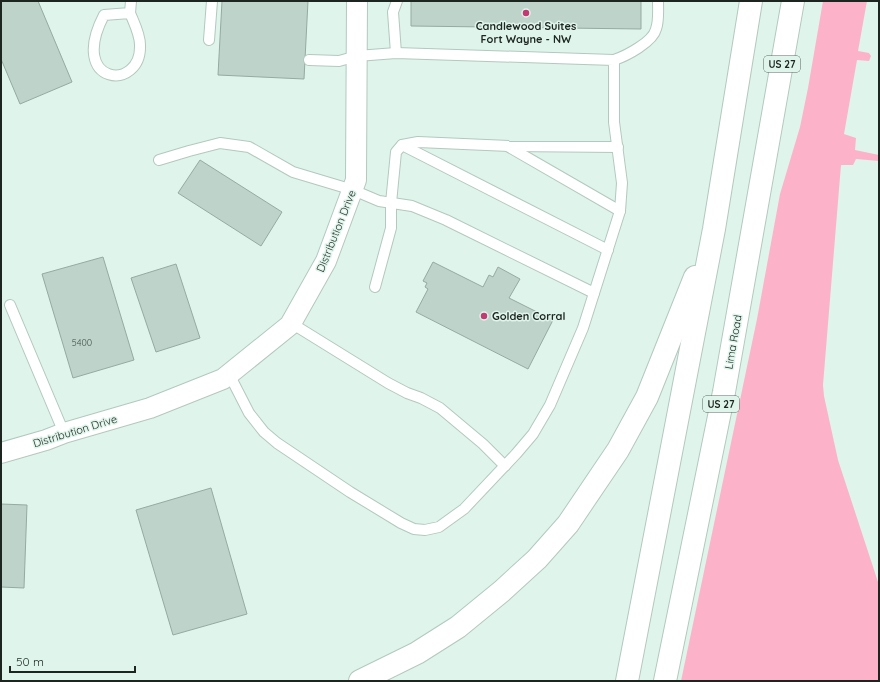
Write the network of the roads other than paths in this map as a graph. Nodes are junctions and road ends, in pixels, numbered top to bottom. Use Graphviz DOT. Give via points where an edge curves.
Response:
graph roads {
  1 [pos="131,1"];
  2 [pos="212,1"];
  3 [pos="357,1"];
  4 [pos="396,1"];
  5 [pos="658,1"];
  6 [pos="751,1"];
  7 [pos="792,1"];
  8 [pos="130,13"];
  9 [pos="210,40"];
  10 [pos="396,53"];
  11 [pos="357,56"];
  12 [pos="309,60"];
  13 [pos="614,60"];
  14 [pos="402,145"];
  15 [pos="509,146"];
  16 [pos="618,147"];
  17 [pos="159,160"];
  18 [pos="353,190"];
  19 [pos="391,203"];
  20 [pos="620,211"];
  21 [pos="714,230"];
  22 [pos="608,250"];
  23 [pos="375,287"];
  24 [pos="594,293"];
  25 [pos="10,305"];
  26 [pos="291,323"];
  27 [pos="229,374"];
  28 [pos="64,433"];
  29 [pos="1,453"];
  30 [pos="505,466"];
  31 [pos="360,681"];
  32 [pos="627,681"];
  33 [pos="665,681"];
  1 -- 8 [label="lane"];
  2 -- 9 [label="lane"];
  3 -- 11 [label="street, Distribution Drive"];
  4 -- 10 [label="lane" via="393,12"];
  5 -- 13 [label="lane" via="656,30 645,43"];
  6 -- 21 [label="highway"];
  7 -- 33 [label="highway, Lima Road / US 27" via="724,392"];
  8 -- 8 [label="lane" via="104,15 96,29 93,56 100,70 111,75 123,75 135,66 140,54 140,44"];
  10 -- 11 [label="lane"];
  10 -- 13 [label="lane"];
  11 -- 12 [label="lane" via="339,61"];
  11 -- 18 [label="street, Distribution Drive" via="356,180"];
  13 -- 16 [label="lane" via="614,122"];
  14 -- 15 [label="lane" via="418,142"];
  14 -- 19 [label="lane" via="396,152"];
  14 -- 22 [label="lane"];
  15 -- 16 [label="lane"];
  15 -- 20 [label="lane"];
  16 -- 20 [label="lane" via="622,183"];
  17 -- 18 [label="lane" via="220,143 249,147 293,172"];
  18 -- 19 [label="lane"];
  18 -- 26 [label="street, Distribution Drive" via="326,261"];
  19 -- 23 [label="lane" via="391,228"];
  19 -- 24 [label="lane" via="412,206 446,220"];
  20 -- 22 [label="lane"];
  21 -- 31 [label="highway" via="647,397 618,450 568,524 537,559 458,627 417,653"];
  21 -- 32 [label="highway"];
  22 -- 24 [label="lane"];
  24 -- 30 [label="lane" via="584,328 550,405 533,434"];
  25 -- 28 [label="lane"];
  26 -- 27 [label="street, Distribution Drive"];
  26 -- 30 [label="lane" via="407,394 440,408"];
  27 -- 28 [label="street, Distribution Drive" via="223,379 150,408"];
  27 -- 30 [label="lane" via="249,413 277,443 356,496 414,529 439,527 464,509"];
  28 -- 29 [label="street, Distribution Drive"];
}
